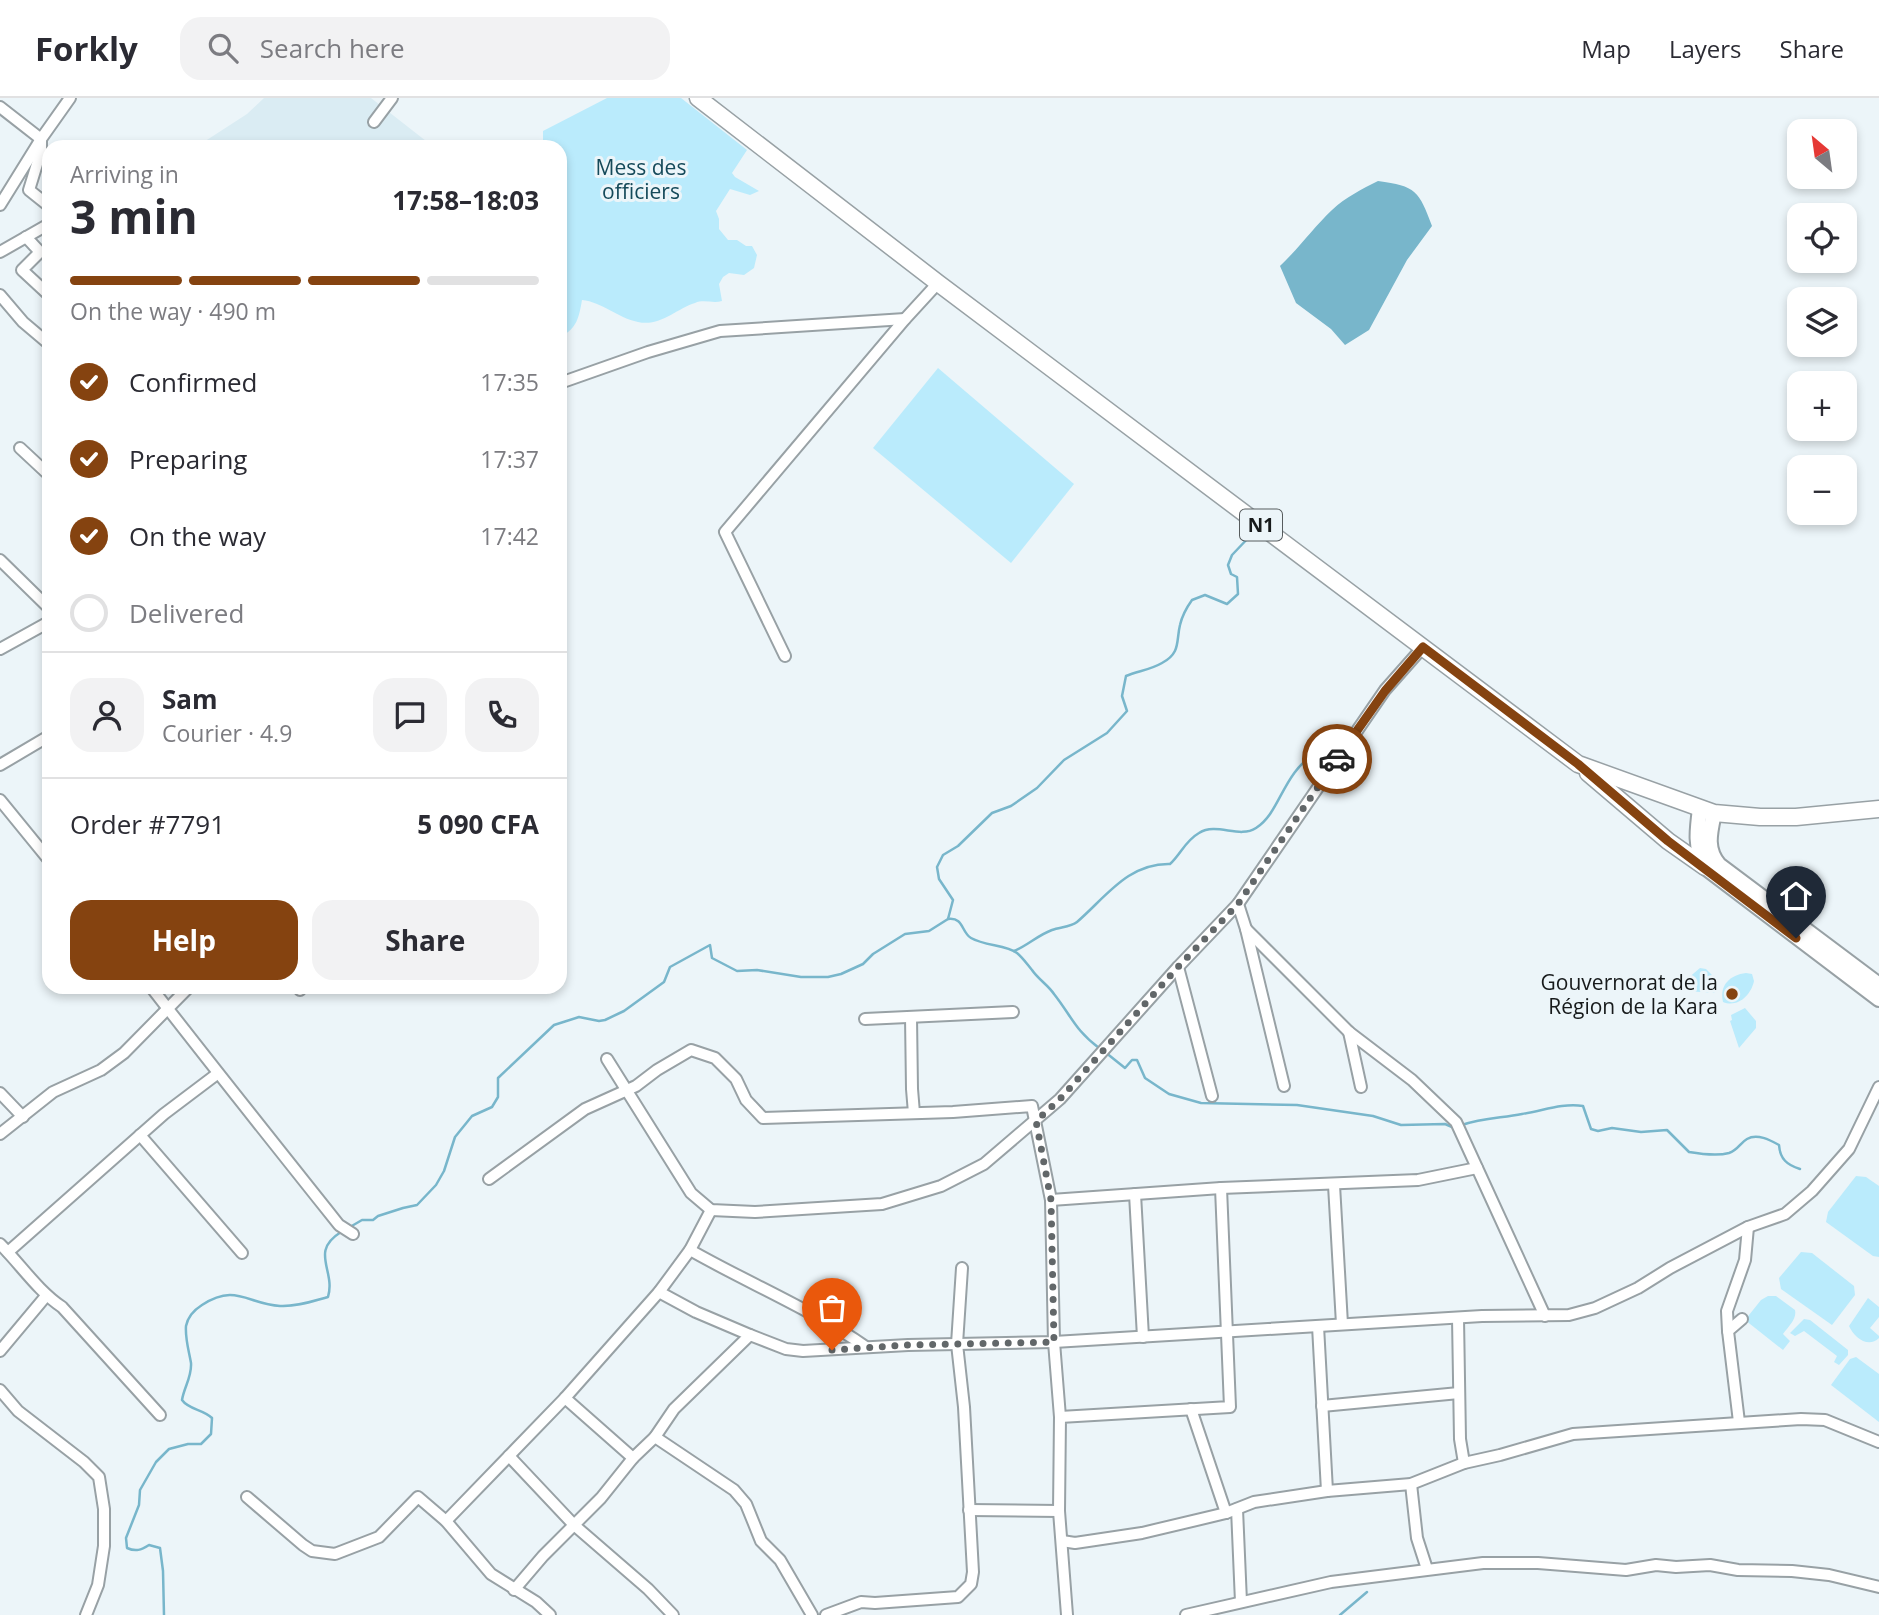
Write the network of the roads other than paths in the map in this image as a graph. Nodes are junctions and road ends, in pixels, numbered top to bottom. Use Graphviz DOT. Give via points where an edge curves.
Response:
graph roads {
  1 [pos="70,98"];
  2 [pos="392,98"];
  3 [pos="698,98"];
  4 [pos="0,107"];
  5 [pos="374,122"];
  6 [pos="41,139"];
  7 [pos="42,200"];
  8 [pos="0,205"];
  9 [pos="42,228"];
  10 [pos="26,237"];
  11 [pos="0,252"];
  12 [pos="938,283"];
  13 [pos="42,289"];
  14 [pos="0,295"];
  15 [pos="905,318"];
  16 [pos="42,338"];
  17 [pos="567,381"];
  18 [pos="20,448"];
  19 [pos="42,468"];
  20 [pos="0,560"];
  21 [pos="42,601"];
  22 [pos="42,626"];
  23 [pos="1423,647"];
  24 [pos="0,649"];
  25 [pos="785,656"];
  26 [pos="42,740"];
  27 [pos="1578,764"];
  28 [pos="0,765"];
  29 [pos="0,800"];
  30 [pos="1879,809"];
  31 [pos="1707,811"];
  32 [pos="42,842"];
  33 [pos="1705,867"];
  34 [pos="1238,904"];
  35 [pos="1246,929"];
  36 [pos="1801,933"];
  37 [pos="1178,967"];
  38 [pos="1879,985"];
  39 [pos="156,994"];
  40 [pos="182,994"];
  41 [pos="1879,999"];
  42 [pos="168,1009"];
  43 [pos="1013,1012"];
  44 [pos="911,1017"];
  45 [pos="865,1018"];
  46 [pos="1349,1032"];
  47 [pos="607,1059"];
  48 [pos="217,1074"];
  49 [pos="1284,1086"];
  50 [pos="1361,1087"];
  51 [pos="1879,1087"];
  52 [pos="627,1091"];
  53 [pos="0,1093"];
  54 [pos="1212,1096"];
  55 [pos="914,1113"];
  56 [pos="23,1117"];
  57 [pos="1036,1121"];
  58 [pos="0,1134"];
  59 [pos="140,1135"];
  60 [pos="1477,1168"];
  61 [pos="489,1179"];
  62 [pos="1334,1185"];
  63 [pos="1221,1188"];
  64 [pos="1135,1194"];
  65 [pos="1051,1200"];
  66 [pos="710,1210"];
  67 [pos="1748,1227"];
  68 [pos="353,1234"];
  69 [pos="4,1248"];
  70 [pos="690,1250"];
  71 [pos="242,1253"];
  72 [pos="962,1268"];
  73 [pos="659,1293"];
  74 [pos="46,1296"];
  75 [pos="1545,1316"];
  76 [pos="1458,1318"];
  77 [pos="1742,1319"];
  78 [pos="1342,1324"];
  79 [pos="1318,1326"];
  80 [pos="1228,1331"];
  81 [pos="1728,1331"];
  82 [pos="750,1335"];
  83 [pos="1143,1336"];
  84 [pos="1054,1342"];
  85 [pos="957,1344"];
  86 [pos="866,1347"];
  87 [pos="0,1351"];
  88 [pos="0,1390"];
  89 [pos="1459,1393"];
  90 [pos="565,1398"];
  91 [pos="1322,1406"];
  92 [pos="1191,1409"];
  93 [pos="160,1415"];
  94 [pos="1060,1417"];
  95 [pos="1739,1422"];
  96 [pos="654,1437"];
  97 [pos="1879,1442"];
  98 [pos="509,1456"];
  99 [pos="633,1458"];
  100 [pos="1464,1463"];
  101 [pos="1411,1484"];
  102 [pos="1327,1491"];
  103 [pos="247,1497"];
  104 [pos="1237,1509"];
  105 [pos="969,1510"];
  106 [pos="1059,1511"];
  107 [pos="1226,1513"];
  108 [pos="446,1521"];
  109 [pos="574,1525"];
  110 [pos="1062,1541"];
  111 [pos="1427,1569"];
  112 [pos="1879,1587"];
  113 [pos="514,1590"];
  114 [pos="1241,1602"];
  115 [pos="875,1603"];
  116 [pos="86,1615"];
  117 [pos="550,1615"];
  118 [pos="673,1615"];
  119 [pos="813,1615"];
  120 [pos="826,1615"];
  121 [pos="870,1615"];
  122 [pos="1067,1615"];
  123 [pos="1185,1615"];
  1 -- 6 [label="street"];
  2 -- 5 [label="street"];
  3 -- 12 [label="highway, N1"];
  4 -- 6 [label="street"];
  6 -- 7 [label="street" via="29,190"];
  6 -- 8 [label="street"];
  9 -- 10 [label="street"];
  10 -- 11 [label="street"];
  10 -- 13 [label="street" via="40,252 22,270"];
  12 -- 15 [label="street"];
  12 -- 23 [label="highway, N1"];
  14 -- 16 [label="street"];
  15 -- 17 [label="street" via="720,331"];
  15 -- 25 [label="street" via="725,532"];
  18 -- 19 [label="street"];
  20 -- 21 [label="street"];
  22 -- 24 [label="street"];
  23 -- 27 [label="highway, N1"];
  23 -- 34 [label="street" via="1385,691"];
  26 -- 28 [label="street"];
  27 -- 31 [label="highway, N1"];
  27 -- 33 [label="highway"];
  29 -- 32 [label="street"];
  30 -- 31 [label="highway, N1" via="1796,817"];
  31 -- 33 [label="main road" via="1696,839"];
  31 -- 36 [label="main road" via="1713,859"];
  33 -- 36 [label="main road"];
  34 -- 35 [label="street"];
  34 -- 37 [label="street"];
  35 -- 46 [label="street"];
  35 -- 49 [label="street"];
  36 -- 38 [label="main road"];
  36 -- 41 [label="main road"];
  37 -- 54 [label="street"];
  37 -- 57 [label="street"];
  39 -- 42 [label="street"];
  40 -- 42 [label="street"];
  42 -- 48 [label="street"];
  42 -- 56 [label="street" via="102,1070 53,1091"];
  43 -- 44 [label="street"];
  44 -- 45 [label="street"];
  44 -- 55 [label="street"];
  46 -- 50 [label="street"];
  46 -- 60 [label="street" via="1412,1080 1458,1126"];
  47 -- 52 [label="street"];
  48 -- 59 [label="street"];
  48 -- 68 [label="street" via="339,1225"];
  51 -- 67 [label="street" via="1849,1149 1812,1191 1785,1214"];
  52 -- 55 [label="street" via="691,1050 715,1058 763,1118"];
  52 -- 61 [label="street" via="584,1109"];
  52 -- 66 [label="street" via="691,1193"];
  53 -- 56 [label="street"];
  55 -- 57 [label="street" via="1032,1105"];
  56 -- 58 [label="street"];
  57 -- 65 [label="street"];
  57 -- 66 [label="street" via="984,1164 905,1198 882,1204 755,1212"];
  59 -- 69 [label="street"];
  59 -- 71 [label="street"];
  60 -- 62 [label="street" via="1418,1180"];
  60 -- 75 [label="street"];
  62 -- 63 [label="street"];
  62 -- 78 [label="street"];
  63 -- 64 [label="street"];
  63 -- 80 [label="street"];
  64 -- 65 [label="street"];
  64 -- 83 [label="street"];
  65 -- 84 [label="street"];
  66 -- 70 [label="street"];
  67 -- 75 [label="street" via="1595,1308"];
  67 -- 81 [label="street" via="1745,1260 1727,1311"];
  69 -- 74 [label="street"];
  70 -- 73 [label="street"];
  70 -- 86 [label="street" via="831,1323"];
  72 -- 85 [label="street"];
  73 -- 82 [label="street"];
  73 -- 90 [label="street"];
  74 -- 87 [label="street"];
  74 -- 93 [label="street" via="62,1307"];
  75 -- 76 [label="street"];
  76 -- 78 [label="street"];
  76 -- 89 [label="street"];
  77 -- 81 [label="street"];
  78 -- 79 [label="street"];
  79 -- 80 [label="street"];
  79 -- 91 [label="street"];
  80 -- 83 [label="street"];
  80 -- 92 [label="street" via="1230,1407"];
  81 -- 95 [label="street"];
  82 -- 86 [label="street" via="803,1351"];
  82 -- 96 [label="street" via="674,1409"];
  83 -- 84 [label="street"];
  84 -- 85 [label="street"];
  84 -- 94 [label="street"];
  85 -- 86 [label="street"];
  85 -- 105 [label="street"];
  88 -- 116 [label="street" via="18,1411 99,1477 104,1546 98,1585"];
  89 -- 91 [label="street"];
  89 -- 100 [label="street"];
  90 -- 98 [label="street"];
  90 -- 99 [label="street"];
  91 -- 102 [label="street"];
  92 -- 94 [label="street"];
  92 -- 107 [label="street"];
  94 -- 106 [label="street"];
  95 -- 97 [label="street" via="1825,1420"];
  95 -- 100 [label="street" via="1573,1434"];
  96 -- 99 [label="street"];
  96 -- 119 [label="street" via="734,1490 746,1504 761,1541 780,1560"];
  98 -- 108 [label="street"];
  98 -- 109 [label="street"];
  99 -- 109 [label="street"];
  100 -- 101 [label="street"];
  101 -- 102 [label="street"];
  101 -- 111 [label="street" via="1417,1538"];
  102 -- 104 [label="street" via="1254,1502"];
  103 -- 108 [label="street" via="303,1545 326,1555 379,1537 418,1497"];
  104 -- 107 [label="street"];
  104 -- 114 [label="street"];
  105 -- 106 [label="street"];
  105 -- 115 [label="street" via="973,1572 966,1591 958,1597"];
  106 -- 110 [label="street"];
  107 -- 110 [label="street" via="1116,1538"];
  108 -- 113 [label="street" via="491,1574"];
  109 -- 113 [label="street"];
  109 -- 118 [label="street"];
  110 -- 122 [label="street"];
  111 -- 112 [label="street" via="1483,1563 1626,1570 1710,1565 1829,1575"];
  111 -- 114 [label="street" via="1331,1582"];
  113 -- 117 [label="street"];
  114 -- 123 [label="street"];
  115 -- 120 [label="street" via="861,1602"];
  115 -- 121 [label="street"];
}
